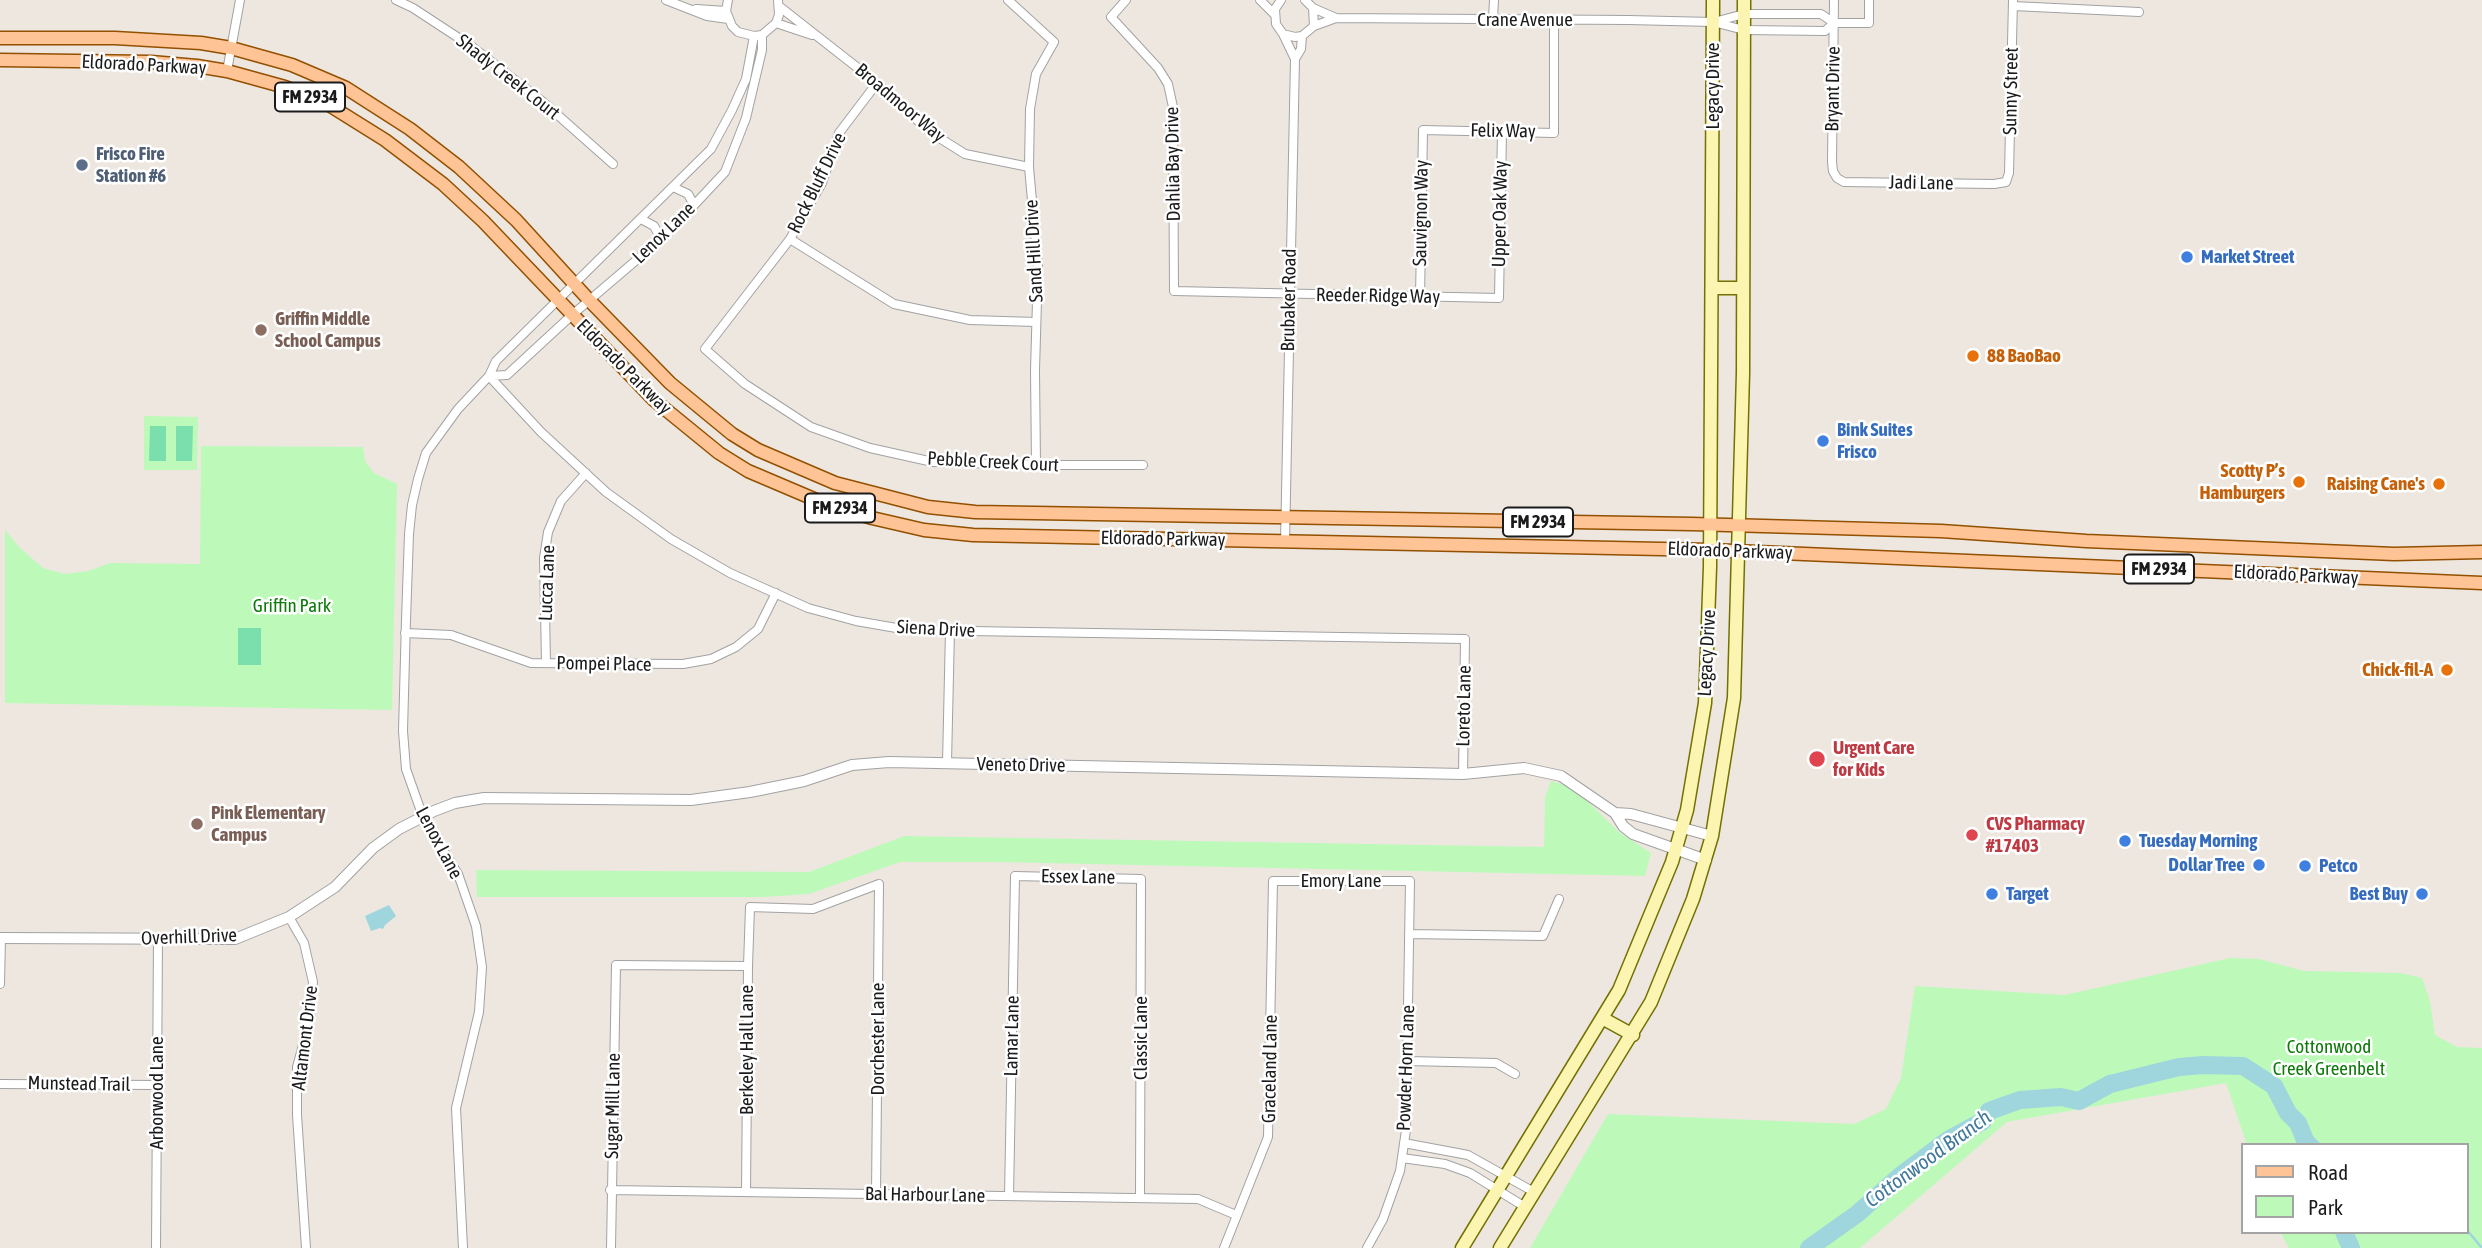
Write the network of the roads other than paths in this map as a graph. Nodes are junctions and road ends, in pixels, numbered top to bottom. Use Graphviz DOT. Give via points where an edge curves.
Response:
graph roads {
  1 [pos="240,0"];
  2 [pos="396,0"];
  3 [pos="666,0"];
  4 [pos="728,0"];
  5 [pos="1008,0"];
  6 [pos="1126,0"];
  7 [pos="1260,0"];
  8 [pos="1282,0"];
  9 [pos="1305,0"];
  10 [pos="1493,0"];
  11 [pos="1713,0"];
  12 [pos="1744,0"];
  13 [pos="1834,0"];
  14 [pos="1869,0"];
  15 [pos="2013,3"];
  16 [pos="415,4"];
  17 [pos="779,4"];
  18 [pos="1313,8"];
  19 [pos="2139,12"];
  20 [pos="1274,14"];
  21 [pos="1744,14"];
  22 [pos="727,15"];
  23 [pos="1336,18"];
  24 [pos="1493,19"];
  25 [pos="1554,20"];
  26 [pos="1713,22"];
  27 [pos="776,23"];
  28 [pos="1834,23"];
  29 [pos="1314,26"];
  30 [pos="1744,30"];
  31 [pos="1283,34"];
  32 [pos="758,36"];
  33 [pos="1302,36"];
  34 [pos="818,37"];
  35 [pos="0,38"];
  36 [pos="96,38"];
  37 [pos="231,48"];
  38 [pos="1295,59"];
  39 [pos="0,60"];
  40 [pos="96,61"];
  41 [pos="227,71"];
  42 [pos="877,83"];
  43 [pos="1423,130"];
  44 [pos="1502,131"];
  45 [pos="613,164"];
  46 [pos="1029,167"];
  47 [pos="1837,177"];
  48 [pos="2006,182"];
  49 [pos="673,187"];
  50 [pos="694,205"];
  51 [pos="641,219"];
  52 [pos="661,239"];
  53 [pos="790,239"];
  54 [pos="574,285"];
  55 [pos="1712,288"];
  56 [pos="1743,288"];
  57 [pos="1174,291"];
  58 [pos="1289,294"];
  59 [pos="1420,297"];
  60 [pos="1499,298"];
  61 [pos="589,300"];
  62 [pos="558,301"];
  63 [pos="572,315"];
  64 [pos="1036,322"];
  65 [pos="705,349"];
  66 [pos="489,376"];
  67 [pos="1036,465"];
  68 [pos="1143,465"];
  69 [pos="586,473"];
  70 [pos="1285,518"];
  71 [pos="1712,525"];
  72 [pos="1739,526"];
  73 [pos="1285,542"];
  74 [pos="2220,545"];
  75 [pos="2239,547"];
  76 [pos="1711,550"];
  77 [pos="1738,551"];
  78 [pos="2482,552"];
  79 [pos="2218,571"];
  80 [pos="2235,572"];
  81 [pos="2482,583"];
  82 [pos="776,593"];
  83 [pos="950,631"];
  84 [pos="405,632"];
  85 [pos="1465,639"];
  86 [pos="546,663"];
  87 [pos="947,763"];
  88 [pos="1463,774"];
  89 [pos="1615,813"];
  90 [pos="423,817"];
  91 [pos="1682,829"];
  92 [pos="1712,836"];
  93 [pos="1676,850"];
  94 [pos="1706,860"];
  95 [pos="1014,876"];
  96 [pos="1142,878"];
  97 [pos="1273,881"];
  98 [pos="1410,881"];
  99 [pos="879,884"];
  100 [pos="1559,898"];
  101 [pos="289,917"];
  102 [pos="1409,934"];
  103 [pos="0,938"];
  104 [pos="158,939"];
  105 [pos="748,966"];
  106 [pos="0,984"];
  107 [pos="1602,1018"];
  108 [pos="1633,1035"];
  109 [pos="1407,1060"];
  110 [pos="1515,1074"];
  111 [pos="0,1084"];
  112 [pos="157,1085"];
  113 [pos="1404,1143"];
  114 [pos="1402,1158"];
  115 [pos="1507,1175"];
  116 [pos="1499,1189"];
  117 [pos="610,1190"];
  118 [pos="747,1192"];
  119 [pos="1534,1192"];
  120 [pos="876,1194"];
  121 [pos="1009,1196"];
  122 [pos="1140,1198"];
  123 [pos="1525,1207"];
  124 [pos="1236,1214"];
  125 [pos="156,1248"];
  126 [pos="306,1248"];
  127 [pos="463,1248"];
  128 [pos="611,1248"];
  129 [pos="1224,1248"];
  130 [pos="1367,1248"];
  131 [pos="1462,1248"];
  132 [pos="1500,1248"];
  1 -- 37 [label="street"];
  2 -- 16 [label="street, Shady Creek Court"];
  3 -- 22 [label="street"];
  4 -- 22 [label="street"];
  5 -- 46 [label="street, Sand Hill Drive" via="1054,41 1036,74"];
  6 -- 57 [label="street, Dahlia Bay Drive" via="1111,17 1158,68 1168,84 1173,107"];
  7 -- 20 [label="street"];
  8 -- 20 [label="street"];
  9 -- 18 [label="street"];
  10 -- 24 [label="street"];
  11 -- 26 [label="main road, Legacy Drive"];
  12 -- 21 [label="main road, Legacy Drive"];
  13 -- 28 [label="street, Bryant Drive"];
  14 -- 28 [label="street" via="1869,23"];
  15 -- 19 [label="street"];
  15 -- 48 [label="street, Sunny Street"];
  16 -- 45 [label="street, Shady Creek Court"];
  17 -- 27 [label="street"];
  17 -- 34 [label="street, Broadmoor Way"];
  18 -- 23 [label="street, Crane Avenue"];
  18 -- 29 [label="street"];
  20 -- 31 [label="street, Brubaker Road"];
  21 -- 26 [label="street, Crane Avenue"];
  21 -- 28 [label="street, Crane Avenue" via="1821,14"];
  21 -- 30 [label="main road, Legacy Drive"];
  22 -- 32 [label="street" via="738,32"];
  23 -- 24 [label="street, Crane Avenue"];
  23 -- 29 [label="street, Crane Avenue"];
  24 -- 25 [label="street, Crane Avenue"];
  25 -- 26 [label="street, Crane Avenue"];
  25 -- 44 [label="street, Felix Way" via="1554,133"];
  26 -- 30 [label="street, Crane Avenue"];
  26 -- 55 [label="main road, Legacy Drive"];
  27 -- 32 [label="street"];
  27 -- 34 [label="street, Broadmoor Way"];
  28 -- 30 [label="street, Crane Avenue" via="1825,31"];
  28 -- 47 [label="street, Bryant Drive" via="1832,162"];
  29 -- 33 [label="street, Crane Avenue"];
  30 -- 56 [label="main road, Legacy Drive"];
  31 -- 33 [label="street"];
  31 -- 38 [label="street, Brubaker Road"];
  32 -- 49 [label="street, Lenox Lane" via="746,79 711,149"];
  32 -- 50 [label="street, Lenox Lane" via="762,50 746,118 725,172"];
  33 -- 38 [label="street, Brubaker Road"];
  34 -- 42 [label="street, Broadmoor Way"];
  35 -- 36 [label="main road, Eldorado Parkway / FM 2934"];
  36 -- 37 [label="main road, Eldorado Parkway / FM 2934" via="172,40"];
  36 -- 40 [label="main road"];
  37 -- 41 [label="street"];
  37 -- 54 [label="main road, Eldorado Parkway / FM 2934" via="292,65 346,88 410,129 516,220"];
  38 -- 58 [label="street, Brubaker Road"];
  39 -- 40 [label="main road, Eldorado Parkway / FM 2934"];
  40 -- 41 [label="main road, Eldorado Parkway / FM 2934" via="161,62"];
  41 -- 62 [label="main road, Eldorado Parkway / FM 2934" via="329,105 385,140 443,184"];
  42 -- 46 [label="street, Broadmoor Way" via="930,132 965,154"];
  42 -- 53 [label="street, Rock Bluff Drive" via="839,133 821,183"];
  43 -- 44 [label="street, Felix Way"];
  43 -- 59 [label="street, Sauvignon Way"];
  44 -- 60 [label="street, Upper Oak Way"];
  46 -- 64 [label="street, Sand Hill Drive" via="1038,267"];
  47 -- 48 [label="street, Jadi Lane" via="1844,182"];
  49 -- 50 [label="street" via="688,194"];
  49 -- 51 [label="street, Lenox Lane"];
  50 -- 52 [label="street, Lenox Lane"];
  51 -- 52 [label="street" via="654,226"];
  51 -- 54 [label="street, Lenox Lane"];
  52 -- 61 [label="street, Lenox Lane"];
  53 -- 64 [label="street" via="894,304 970,320"];
  53 -- 65 [label="street, Rock Bluff Drive"];
  54 -- 61 [label="main road, Eldorado Parkway / FM 2934"];
  54 -- 62 [label="street, Lenox Lane"];
  55 -- 56 [label="main road"];
  55 -- 71 [label="main road, Legacy Drive"];
  56 -- 72 [label="main road, Legacy Drive"];
  57 -- 58 [label="street, Reeder Ridge Way"];
  58 -- 59 [label="street, Reeder Ridge Way"];
  58 -- 70 [label="street, Brubaker Road"];
  59 -- 60 [label="street, Reeder Ridge Way"];
  61 -- 63 [label="street, Lenox Lane"];
  61 -- 70 [label="main road, Eldorado Parkway / FM 2934" via="670,383 732,434 758,450 835,482 928,507 975,512"];
  62 -- 63 [label="main road, Eldorado Parkway / FM 2934"];
  62 -- 66 [label="street, Lenox Lane" via="496,361"];
  63 -- 66 [label="street, Lenox Lane" via="507,375"];
  63 -- 73 [label="main road, Eldorado Parkway / FM 2934" via="654,400 719,453 748,471 828,505 924,530 973,535"];
  64 -- 67 [label="street, Sand Hill Drive"];
  65 -- 67 [label="street, Pebble Creek Court" via="745,384 811,427 870,448 933,461"];
  66 -- 69 [label="street, Siena Drive"];
  66 -- 84 [label="street, Lenox Lane" via="426,453 412,505"];
  67 -- 68 [label="street, Pebble Creek Court"];
  69 -- 82 [label="street, Siena Drive" via="671,540"];
  69 -- 86 [label="street, Lucca Lane" via="561,501 548,532 544,558"];
  70 -- 71 [label="main road, Eldorado Parkway / FM 2934"];
  70 -- 73 [label="street, Brubaker Road"];
  71 -- 72 [label="main road, Eldorado Parkway / FM 2934"];
  71 -- 76 [label="main road, Legacy Drive"];
  72 -- 74 [label="main road, Eldorado Parkway / FM 2934"];
  72 -- 77 [label="main road, Legacy Drive"];
  73 -- 76 [label="main road, Eldorado Parkway / FM 2934"];
  74 -- 75 [label="main road, Eldorado Parkway / FM 2934"];
  74 -- 79 [label="main road"];
  75 -- 78 [label="main road, Eldorado Parkway / FM 2934" via="2394,554"];
  75 -- 80 [label="main road"];
  76 -- 77 [label="main road, Eldorado Parkway / FM 2934"];
  76 -- 91 [label="main road, Legacy Drive" via="1704,703"];
  77 -- 79 [label="main road, Eldorado Parkway / FM 2934"];
  77 -- 92 [label="main road, Legacy Drive" via="1734,698"];
  79 -- 80 [label="main road, Eldorado Parkway / FM 2934"];
  80 -- 81 [label="main road, Eldorado Parkway / FM 2934"];
  82 -- 83 [label="street, Siena Drive" via="808,608 856,621"];
  82 -- 86 [label="street, Pompei Place" via="758,629 712,659 683,664"];
  83 -- 85 [label="street, Siena Drive"];
  83 -- 87 [label="street"];
  84 -- 86 [label="street, Pompei Place" via="451,635 514,659"];
  84 -- 90 [label="street, Lenox Lane" via="406,769"];
  85 -- 88 [label="street, Loreto Lane"];
  87 -- 88 [label="street, Veneto Drive"];
  87 -- 90 [label="street, Veneto Drive" via="852,765 804,781 691,800 473,799"];
  88 -- 89 [label="street, Veneto Drive" via="1524,768 1561,776"];
  89 -- 91 [label="street, Veneto Drive"];
  89 -- 93 [label="street, Veneto Drive" via="1633,834"];
  90 -- 101 [label="street, Overhill Drive" via="398,829 335,887"];
  90 -- 127 [label="street, Lenox Lane" via="458,874 476,926 482,967 479,1012 456,1108"];
  91 -- 92 [label="street, Veneto Drive"];
  91 -- 93 [label="main road, Legacy Drive"];
  92 -- 94 [label="main road, Legacy Drive"];
  93 -- 94 [label="street, Veneto Drive"];
  93 -- 107 [label="main road, Legacy Drive" via="1619,990"];
  94 -- 108 [label="main road, Legacy Drive" via="1651,1002"];
  95 -- 96 [label="street, Essex Lane"];
  95 -- 121 [label="street, Lamar Lane"];
  96 -- 122 [label="street, Classic Lane"];
  97 -- 98 [label="street, Emory Lane"];
  97 -- 124 [label="street, Graceland Lane" via="1268,1137"];
  98 -- 102 [label="street, Powder Horn Lane"];
  99 -- 105 [label="street, Berkeley Hall Lane" via="813,909 751,907"];
  99 -- 120 [label="street, Dorchester Lane"];
  100 -- 102 [label="street" via="1543,936"];
  101 -- 104 [label="street, Overhill Drive" via="235,939"];
  101 -- 126 [label="street, Altamont Drive" via="304,943 313,982 310,1019 297,1067"];
  102 -- 109 [label="street, Powder Horn Lane"];
  103 -- 104 [label="street, Overhill Drive"];
  103 -- 106 [label="street"];
  104 -- 112 [label="street, Arborwood Lane"];
  105 -- 117 [label="street, Sugar Mill Lane" via="616,965"];
  105 -- 118 [label="street, Berkeley Hall Lane"];
  107 -- 108 [label="main road"];
  107 -- 115 [label="main road, Legacy Drive"];
  108 -- 119 [label="main road, Legacy Drive"];
  109 -- 110 [label="street" via="1496,1063"];
  109 -- 113 [label="street, Powder Horn Lane"];
  111 -- 112 [label="street, Munstead Trail"];
  112 -- 125 [label="street, Arborwood Lane"];
  113 -- 114 [label="street, Powder Horn Lane"];
  113 -- 115 [label="street" via="1468,1155"];
  114 -- 116 [label="street" via="1457,1168"];
  114 -- 130 [label="street, Powder Horn Lane"];
  115 -- 116 [label="main road, Legacy Drive"];
  115 -- 119 [label="street"];
  116 -- 123 [label="street"];
  116 -- 131 [label="main road, Legacy Drive"];
  117 -- 118 [label="street, Bal Harbour Lane"];
  117 -- 128 [label="street, Sugar Mill Lane"];
  118 -- 120 [label="street, Bal Harbour Lane"];
  119 -- 123 [label="main road, Legacy Drive"];
  120 -- 121 [label="street, Bal Harbour Lane"];
  121 -- 122 [label="street, Bal Harbour Lane"];
  122 -- 124 [label="street, Bal Harbour Lane" via="1198,1199"];
  123 -- 132 [label="main road, Legacy Drive"];
  124 -- 129 [label="street, Graceland Lane"];
}
